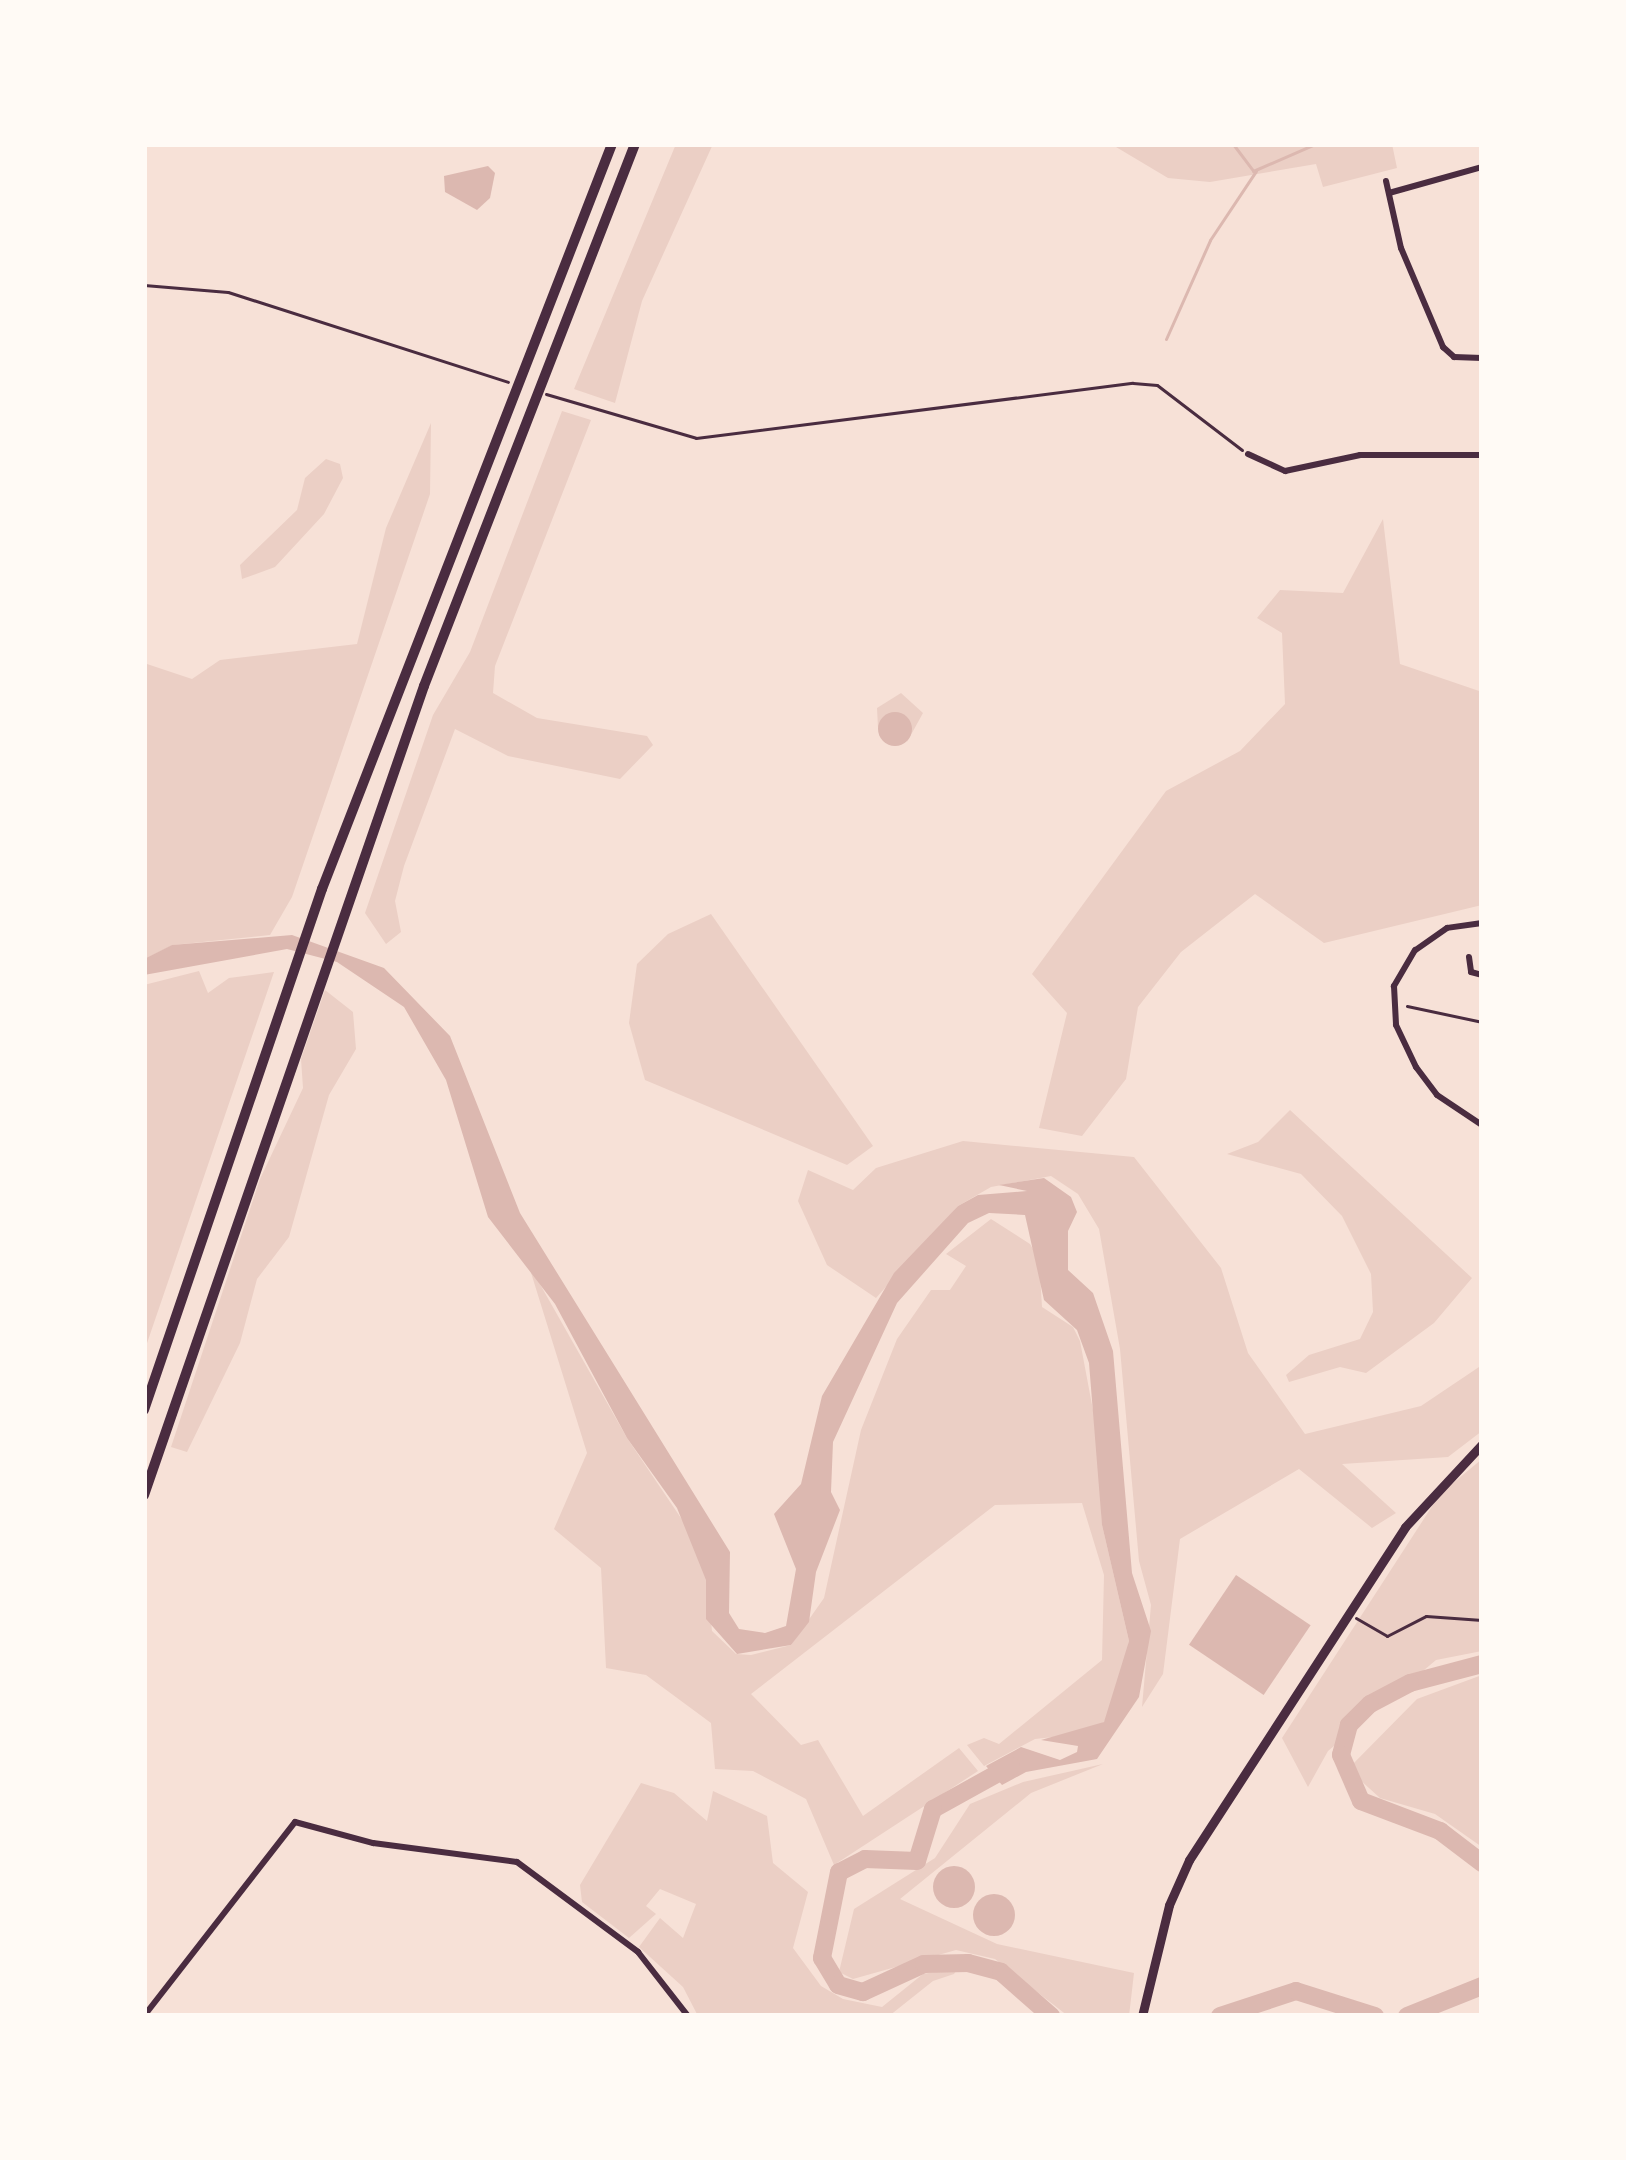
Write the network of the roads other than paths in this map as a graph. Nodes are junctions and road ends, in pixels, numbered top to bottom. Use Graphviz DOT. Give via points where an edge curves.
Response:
graph roads {
  1 [pos="612,144"];
  2 [pos="635,144"];
  3 [pos="1482,167"];
  4 [pos="1386,181"];
  5 [pos="1389,193"];
  6 [pos="1482,358"];
  7 [pos="1248,454"];
  8 [pos="1482,455"];
  9 [pos="1482,922"];
  10 [pos="1469,957"];
  11 [pos="1482,975"];
  12 [pos="1482,1125"];
  13 [pos="144,1410"];
  14 [pos="1482,1444"];
  15 [pos="144,1496"];
  16 [pos="144,2016"];
  17 [pos="688,2016"];
  18 [pos="1142,2016"];
  1 -- 13 [label="highway" via="322,889"];
  2 -- 15 [label="highway" via="348,896"];
  3 -- 5 [label="street"];
  4 -- 5 [label="street"];
  5 -- 6 [label="street" via="1401,248 1443,347 1454,357"];
  7 -- 8 [label="street" via="1286,471 1360,454"];
  9 -- 12 [label="street" via="1448,928 1415,950 1394,986 1396,1024 1416,1067 1437,1095"];
  10 -- 11 [label="street" via="1471,972"];
  14 -- 18 [label="highway" via="1417,1511 1176,1884"];
  16 -- 17 [label="street" via="295,1822 373,1843 517,1862 638,1952"];
}
